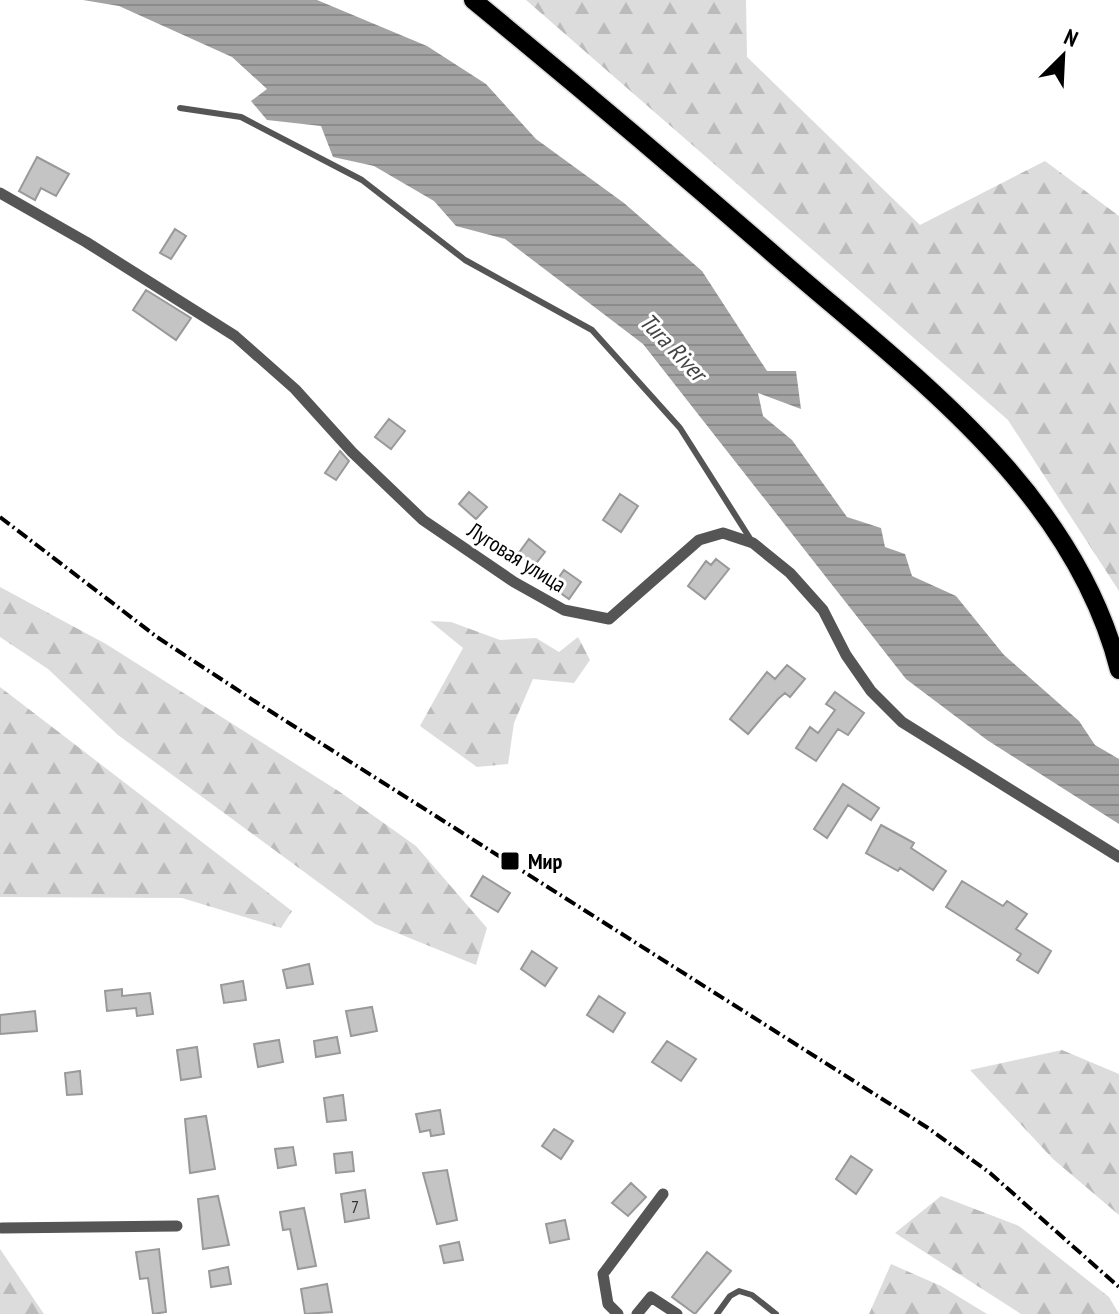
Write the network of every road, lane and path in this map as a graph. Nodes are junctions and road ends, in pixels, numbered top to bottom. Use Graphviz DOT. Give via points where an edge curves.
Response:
graph roads {
  1 [pos="473,0"];
  2 [pos="180,108"];
  3 [pos="0,193"];
  4 [pos="753,543"];
  5 [pos="1119,670"];
  6 [pos="1119,857"];
  7 [pos="663,1194"];
  8 [pos="177,1226"];
  9 [pos="2,1228"];
  10 [pos="618,1314"];
  11 [pos="637,1314"];
  12 [pos="677,1314"];
  13 [pos="717,1314"];
  14 [pos="776,1314"];
  1 -- 5 [label="main road" via="630,129 954,412 1043,509 1082,570 1108,628"];
  2 -- 4 [label="lane" via="241,117 362,180 465,260 592,330 680,428"];
  3 -- 4 [label="street, Луговая улица" via="235,336 295,389 423,520 564,610 609,619 699,540 723,533"];
  4 -- 6 [label="street, Луговая улица" via="823,610 863,679 902,722"];
  7 -- 10 [label="street" via="603,1274 608,1304"];
  8 -- 9 [label="street"];
  11 -- 12 [label="street" via="651,1297"];
  13 -- 14 [label="lane" via="739,1291"];
}
